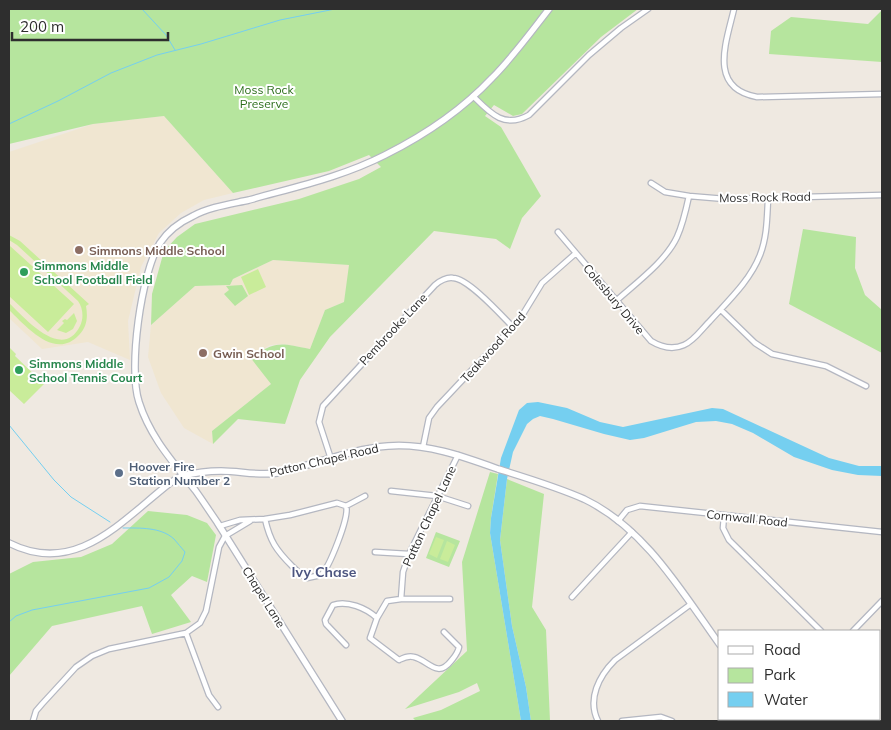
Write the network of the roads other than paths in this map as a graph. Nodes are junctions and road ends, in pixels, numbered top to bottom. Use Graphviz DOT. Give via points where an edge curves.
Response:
graph roads {
  1 [pos="549,9"];
  2 [pos="648,9"];
  3 [pos="734,9"];
  4 [pos="882,94"];
  5 [pos="473,96"];
  6 [pos="651,183"];
  7 [pos="882,195"];
  8 [pos="689,196"];
  9 [pos="768,199"];
  10 [pos="558,232"];
  11 [pos="576,253"];
  12 [pos="616,301"];
  13 [pos="721,310"];
  14 [pos="513,327"];
  15 [pos="866,386"];
  16 [pos="423,447"];
  17 [pos="458,455"];
  18 [pos="330,459"];
  19 [pos="182,476"];
  20 [pos="391,491"];
  21 [pos="365,496"];
  22 [pos="437,496"];
  23 [pos="346,506"];
  24 [pos="468,506"];
  25 [pos="724,516"];
  26 [pos="264,519"];
  27 [pos="250,520"];
  28 [pos="618,521"];
  29 [pos="220,526"];
  30 [pos="632,532"];
  31 [pos="882,532"];
  32 [pos="225,536"];
  33 [pos="9,543"];
  34 [pos="375,552"];
  35 [pos="409,554"];
  36 [pos="572,597"];
  37 [pos="401,599"];
  38 [pos="450,599"];
  39 [pos="882,601"];
  40 [pos="691,604"];
  41 [pos="377,618"];
  42 [pos="820,630"];
  43 [pos="855,630"];
  44 [pos="444,632"];
  45 [pos="186,633"];
  46 [pos="718,642"];
  47 [pos="346,645"];
  48 [pos="218,707"];
  49 [pos="33,721"];
  50 [pos="342,721"];
  51 [pos="598,721"];
  52 [pos="622,721"];
  53 [pos="672,721"];
  1 -- 5 [label="street" via="505,64"];
  2 -- 5 [label="street" via="606,40 521,120 506,121 485,109"];
  3 -- 4 [label="street" via="723,66 728,80 738,90 758,97"];
  5 -- 19 [label="street" via="412,141 369,163 335,176 194,215 169,232 161,242 145,278 134,360 135,382 138,402 147,422"];
  6 -- 8 [label="street, Moss Rock Road" via="665,192"];
  7 -- 9 [label="street, Moss Rock Road"];
  8 -- 9 [label="street, Moss Rock Road"];
  8 -- 12 [label="street" via="682,226 672,246"];
  9 -- 13 [label="street, Colesbury Drive" via="767,234 760,256 749,276"];
  10 -- 11 [label="street, Colesbury Drive"];
  11 -- 12 [label="street, Colesbury Drive"];
  11 -- 14 [label="street, Teakwood Road" via="542,283 526,312"];
  12 -- 13 [label="street, Colesbury Drive" via="651,341 665,347 688,343"];
  13 -- 15 [label="street" via="755,343 772,354 826,366"];
  14 -- 16 [label="street, Teakwood Road" via="430,418"];
  14 -- 18 [label="street, Pembrooke Lane" via="467,283 452,278 441,280 323,406 319,422"];
  16 -- 17 [label="street, Patton Chapel Road"];
  16 -- 18 [label="street, Patton Chapel Road" via="378,447"];
  17 -- 22 [label="street, Patton Chapel Lane"];
  17 -- 28 [label="street, Patton Chapel Road" via="584,500"];
  18 -- 19 [label="street, Patton Chapel Road" via="264,474 220,471"];
  19 -- 29 [label="street, Chapel Lane"];
  19 -- 33 [label="street" via="101,538 77,550 43,553"];
  20 -- 22 [label="street"];
  21 -- 23 [label="street"];
  22 -- 24 [label="street"];
  22 -- 35 [label="street, Patton Chapel Lane"];
  23 -- 26 [label="street" via="330,504"];
  23 -- 26 [label="street" via="347,515 328,565 321,576 312,578 299,573 275,548"];
  25 -- 28 [label="street, Cornwall Road" via="640,506 627,510"];
  25 -- 31 [label="street, Cornwall Road"];
  25 -- 42 [label="street" via="723,528 728,540"];
  26 -- 27 [label="street"];
  27 -- 29 [label="street"];
  27 -- 32 [label="street"];
  28 -- 30 [label="street, Patton Chapel Road"];
  29 -- 32 [label="street, Chapel Lane"];
  30 -- 36 [label="street"];
  30 -- 40 [label="street, Patton Chapel Road"];
  32 -- 45 [label="street" via="219,547 206,611 200,622"];
  32 -- 50 [label="street, Chapel Lane"];
  34 -- 35 [label="street"];
  35 -- 37 [label="street, Patton Chapel Lane" via="402,572"];
  37 -- 38 [label="street"];
  37 -- 41 [label="street" via="387,601"];
  39 -- 43 [label="street"];
  40 -- 46 [label="street, Patton Chapel Road"];
  40 -- 51 [label="street" via="615,660 604,672 594,699"];
  41 -- 44 [label="street" via="370,638 399,660 414,657 433,668 448,665 460,647"];
  41 -- 47 [label="street" via="352,605 333,605 326,624"];
  45 -- 48 [label="street" via="209,696"];
  45 -- 49 [label="street" via="109,649 92,656 76,667 42,704"];
  52 -- 53 [label="street" via="661,717"];
}
